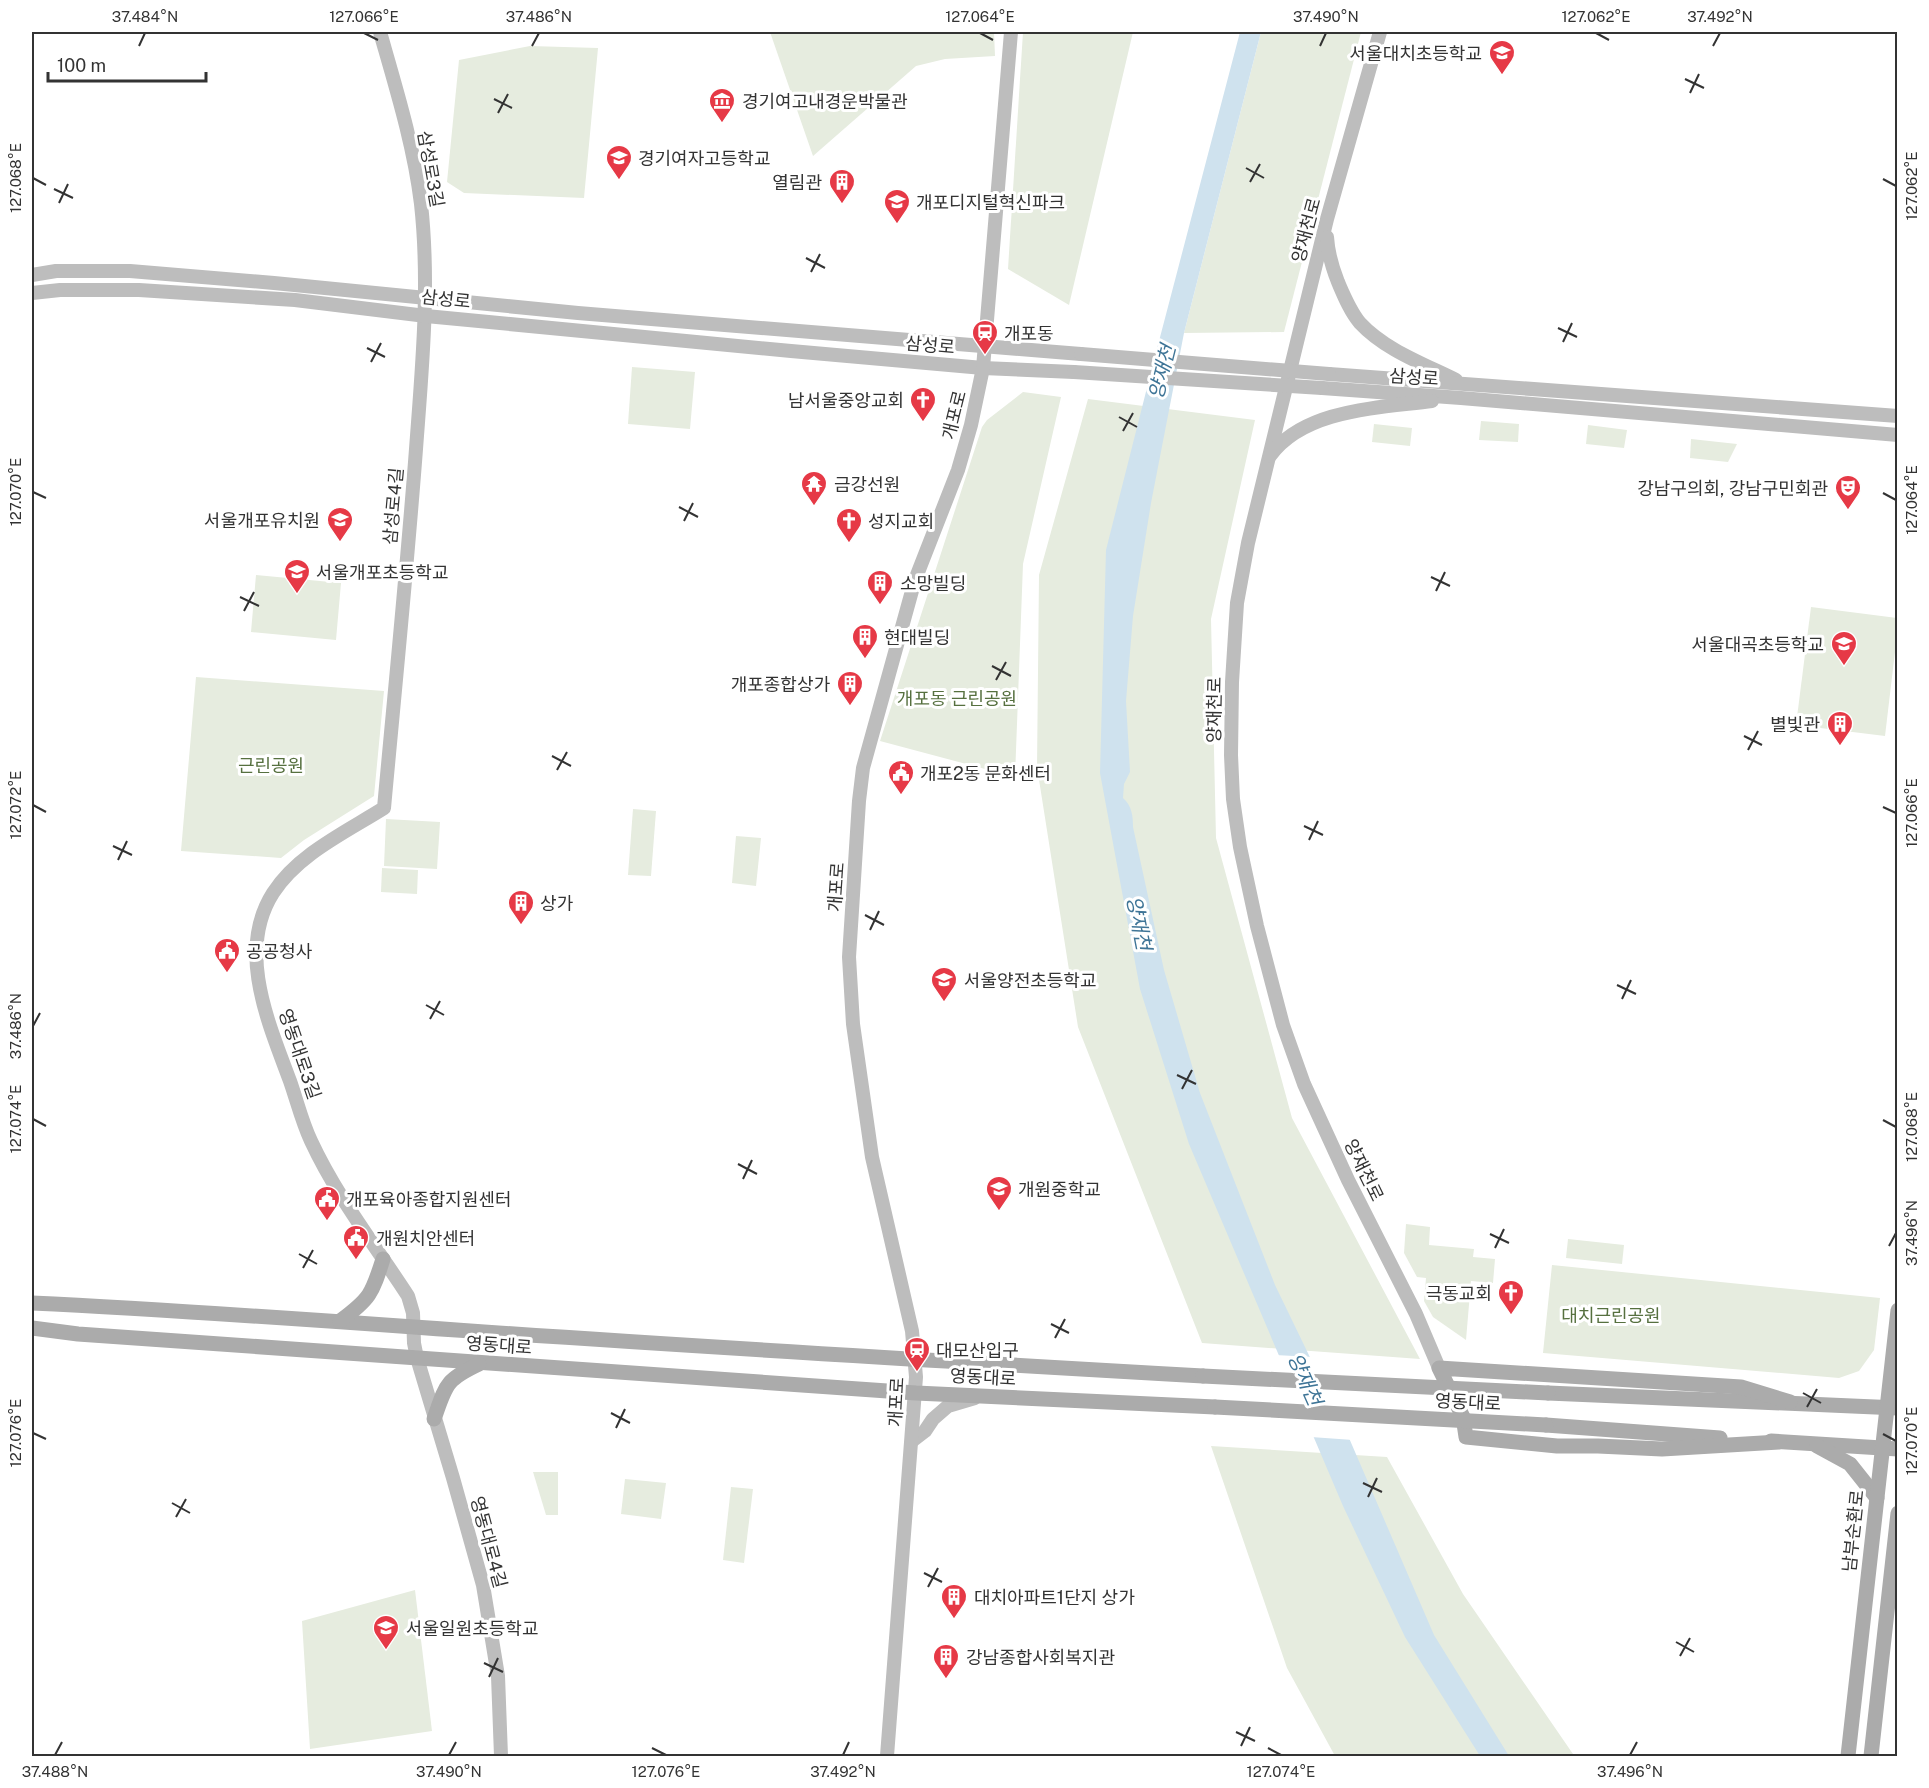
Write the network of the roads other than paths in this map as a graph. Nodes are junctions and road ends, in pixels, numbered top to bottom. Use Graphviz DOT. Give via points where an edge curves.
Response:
graph roads {
  1 [pos="380,32"];
  2 [pos="1011,32"];
  3 [pos="1380,32"];
  4 [pos="1327,219"];
  5 [pos="32,274"];
  6 [pos="32,293"];
  7 [pos="424,297"];
  8 [pos="426,316"];
  9 [pos="986,346"];
  10 [pos="983,368"];
  11 [pos="1464,383"];
  12 [pos="1461,398"];
  13 [pos="1898,416"];
  14 [pos="1898,435"];
  15 [pos="1268,460"];
  16 [pos="384,808"];
  17 [pos="383,1259"];
  18 [pos="32,1303"];
  19 [pos="1898,1310"];
  20 [pos="340,1321"];
  21 [pos="32,1328"];
  22 [pos="78,1334"];
  23 [pos="414,1335"];
  24 [pos="32,1336"];
  25 [pos="417,1358"];
  26 [pos="915,1360"];
  27 [pos="482,1363"];
  28 [pos="1439,1368"];
  29 [pos="916,1393"];
  30 [pos="979,1396"];
  31 [pos="1790,1402"];
  32 [pos="1891,1408"];
  33 [pos="435,1419"];
  34 [pos="912,1442"];
  35 [pos="1779,1442"];
  36 [pos="1812,1443"];
  37 [pos="1890,1449"];
  38 [pos="1876,1498"];
  39 [pos="1898,1513"];
  40 [pos="501,1756"];
  41 [pos="887,1756"];
  42 [pos="1848,1756"];
  43 [pos="1871,1756"];
  1 -- 7 [label="street, 삼성로3길" via="418,184"];
  2 -- 9 [label="street, 개포로"];
  3 -- 4 [label="street, 양재천로"];
  4 -- 11 [label="street" via="1328,252 1346,302 1359,321 1411,358"];
  4 -- 15 [label="street, 양재천로"];
  5 -- 7 [label="street, 삼성로" via="130,271"];
  6 -- 8 [label="street, 삼성로" via="140,290 294,300"];
  7 -- 8 [label="street, 삼성로3길"];
  7 -- 9 [label="street, 삼성로"];
  8 -- 10 [label="street, 삼성로"];
  8 -- 16 [label="street, 삼성로4길"];
  9 -- 10 [label="street, 개포로"];
  9 -- 11 [label="street, 삼성로, bridge"];
  10 -- 12 [label="street, 삼성로, bridge"];
  10 -- 26 [label="street, 개포로" via="958,470 915,580 867,752 861,783 849,957 853,1023 872,1157 912,1331"];
  11 -- 13 [label="street, 삼성로"];
  12 -- 14 [label="street, 삼성로"];
  12 -- 15 [label="street" via="1313,422 1284,440"];
  15 -- 28 [label="street, 양재천로" via="1237,603 1231,755 1240,846 1283,1025 1304,1084"];
  16 -- 17 [label="street, 영동대로3길" via="288,873 264,913 256,956 259,988 310,1140"];
  17 -- 20 [label="main road" via="369,1296"];
  17 -- 23 [label="street, 영동대로3길" via="408,1296"];
  18 -- 20 [label="main road, 영동대로"];
  19 -- 32 [label="main road, 남부순환로"];
  20 -- 23 [label="main road, 영동대로"];
  21 -- 22 [label="main road, 영동대로"];
  22 -- 24 [label="main road"];
  22 -- 25 [label="main road, 영동대로"];
  23 -- 25 [label="street, 영동대로4길"];
  23 -- 26 [label="main road, 영동대로"];
  25 -- 27 [label="main road, 영동대로"];
  25 -- 33 [label="street, 영동대로4길"];
  26 -- 29 [label="street, 개포로"];
  26 -- 31 [label="main road, 영동대로, bridge"];
  27 -- 29 [label="main road, 영동대로"];
  27 -- 33 [label="main road" via="452,1379"];
  28 -- 31 [label="main road" via="1741,1386"];
  28 -- 35 [label="main road" via="1463,1417 1466,1437 1557,1446 1662,1449"];
  29 -- 30 [label="main road, 영동대로"];
  29 -- 34 [label="street, 개포로"];
  30 -- 34 [label="street" via="948,1407"];
  30 -- 35 [label="main road, 영동대로, bridge" via="1546,1425"];
  31 -- 32 [label="main road, 영동대로"];
  32 -- 37 [label="main road, 남부순환로"];
  33 -- 40 [label="street, 영동대로4길" via="483,1585 498,1676"];
  34 -- 41 [label="street, 개포로"];
  35 -- 36 [label="main road, 영동대로"];
  36 -- 37 [label="main road, 영동대로"];
  36 -- 38 [label="main road" via="1850,1464"];
  37 -- 38 [label="main road, 남부순환로"];
  38 -- 42 [label="main road, 남부순환로"];
  39 -- 43 [label="main road"];
}
